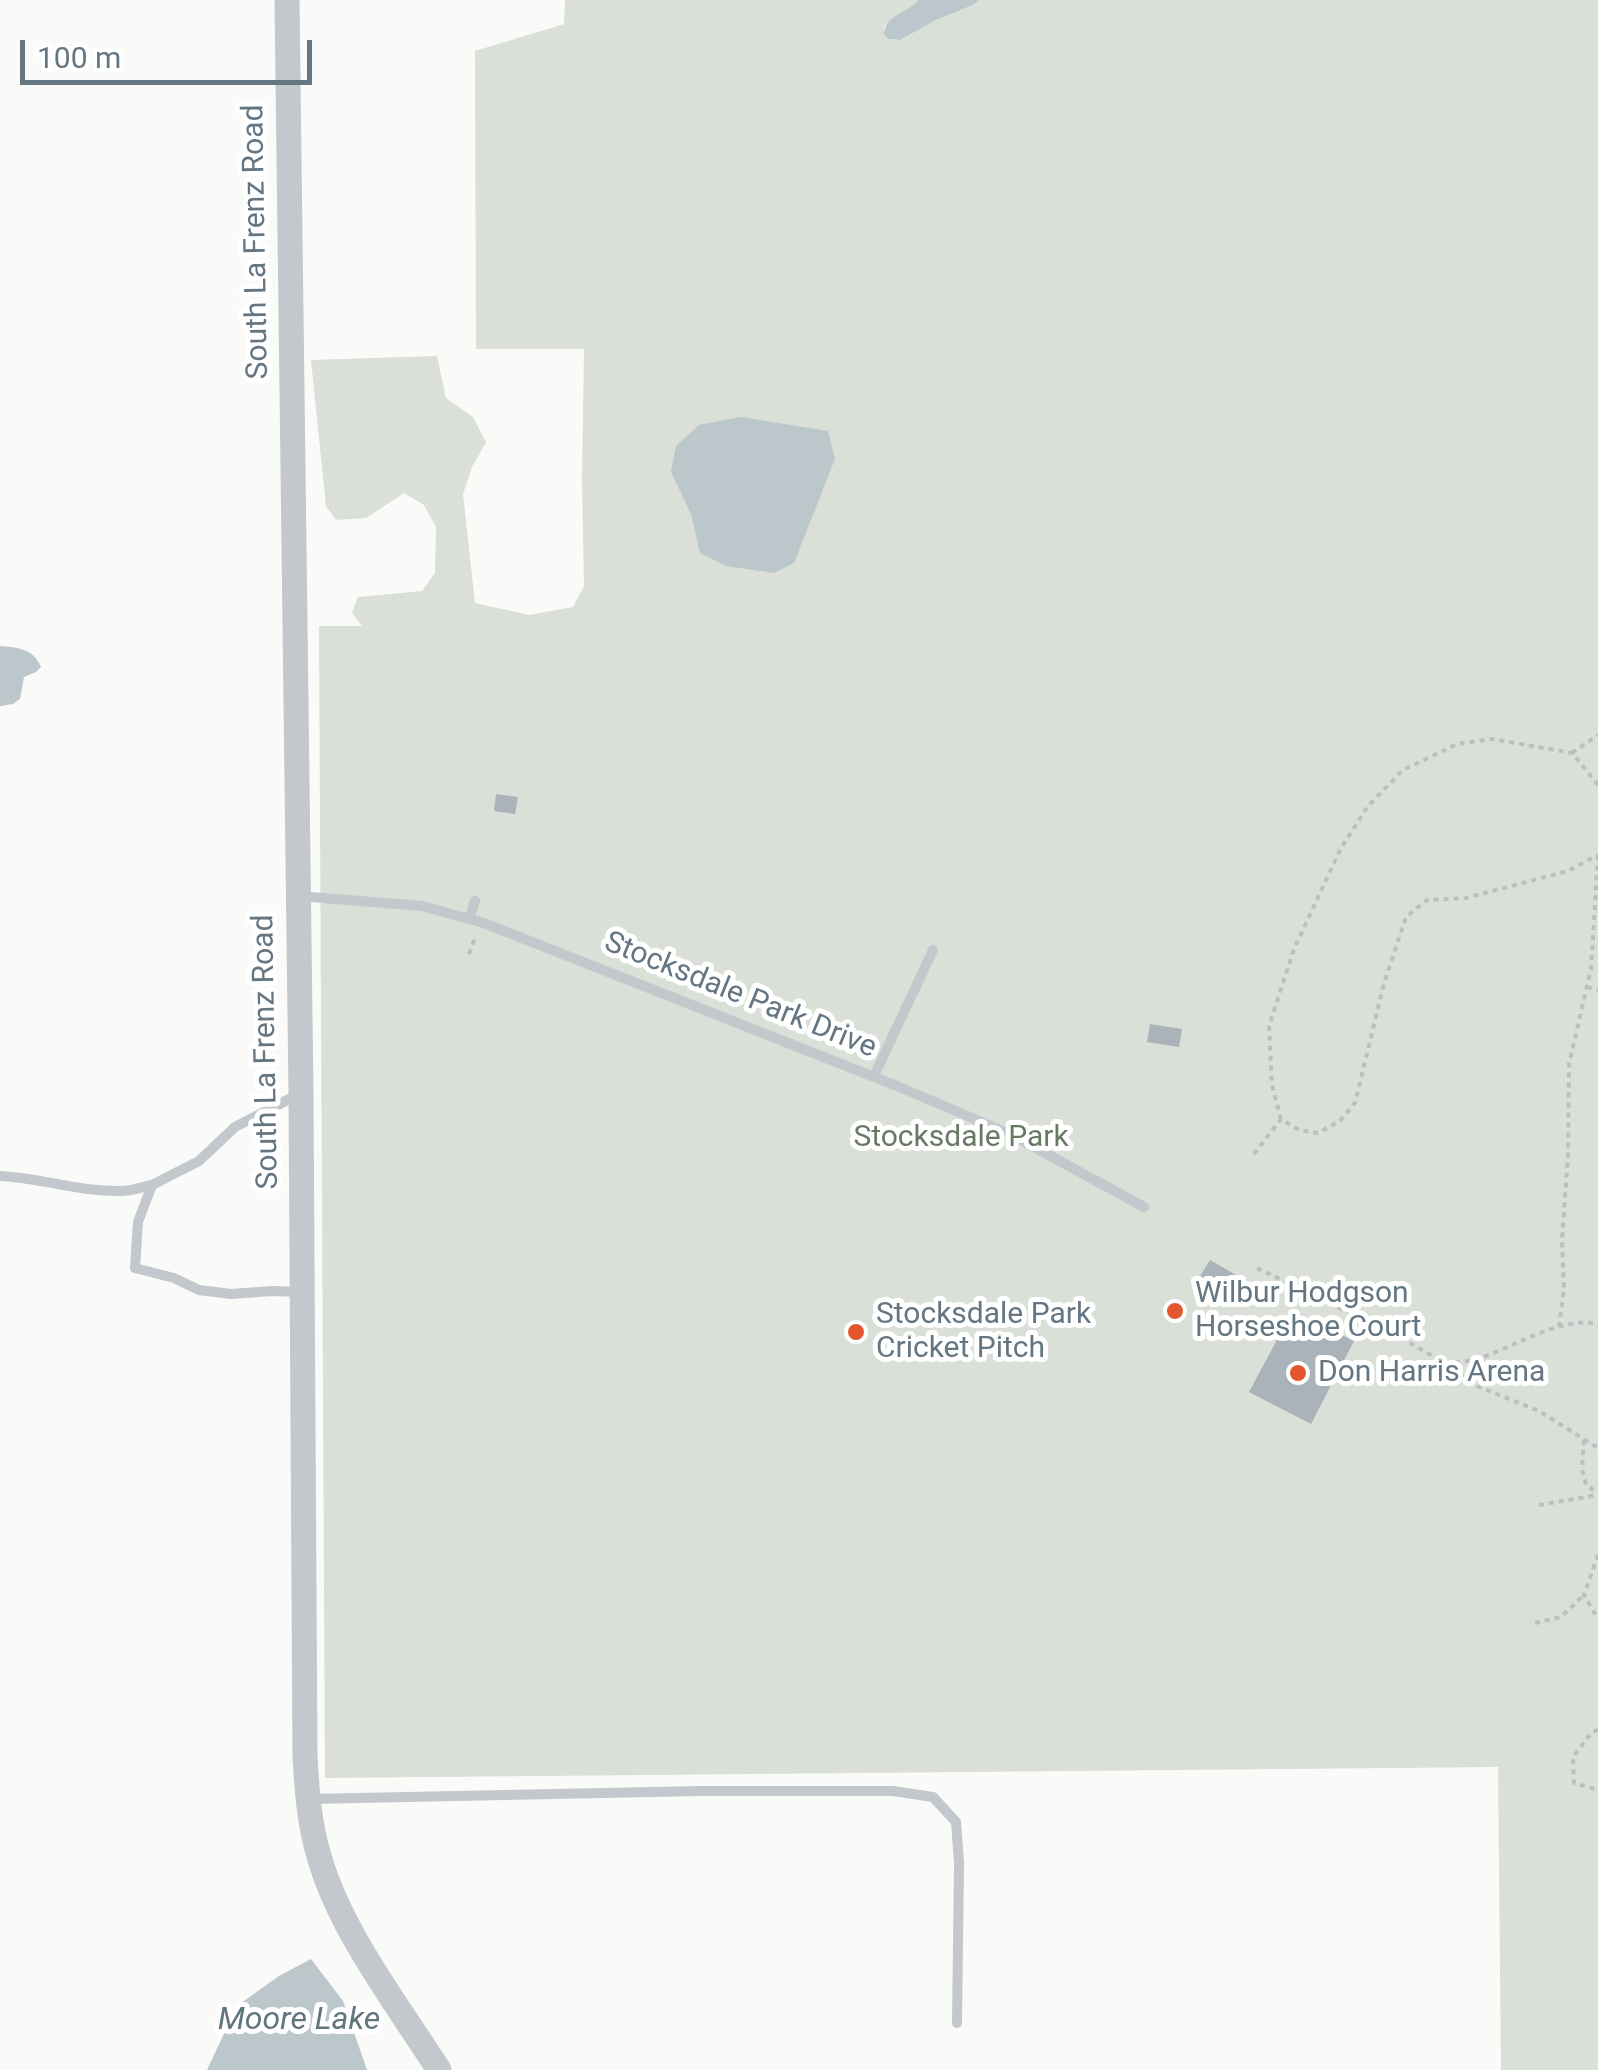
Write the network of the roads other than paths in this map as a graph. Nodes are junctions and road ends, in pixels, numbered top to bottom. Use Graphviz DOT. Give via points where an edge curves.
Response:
graph roads {
  1 [pos="287,0"];
  2 [pos="297,896"];
  3 [pos="475,901"];
  4 [pos="474,920"];
  5 [pos="933,950"];
  6 [pos="874,1076"];
  7 [pos="301,1092"];
  8 [pos="0,1176"];
  9 [pos="152,1185"];
  10 [pos="1144,1207"];
  11 [pos="302,1292"];
  12 [pos="308,1798"];
  13 [pos="957,2023"];
  14 [pos="439,2070"];
  1 -- 2 [label="street, South La Frenz Road"];
  2 -- 4 [label="lane, Stocksdale Park Drive" via="422,906"];
  2 -- 7 [label="street, South La Frenz Road"];
  3 -- 4 [label="lane"];
  4 -- 6 [label="lane, Stocksdale Park Drive"];
  5 -- 6 [label="lane"];
  6 -- 10 [label="lane, Stocksdale Park Drive" via="1010,1134"];
  7 -- 9 [label="lane" via="235,1127 199,1161"];
  7 -- 11 [label="street, South La Frenz Road"];
  8 -- 9 [label="lane" via="76,1189"];
  9 -- 11 [label="lane" via="138,1222 135,1268 198,1290"];
  11 -- 12 [label="street, South La Frenz Road"];
  12 -- 13 [label="lane" via="701,1791 933,1797 956,1822"];
  12 -- 14 [label="street, South La Frenz Road" via="334,1897"];
}
